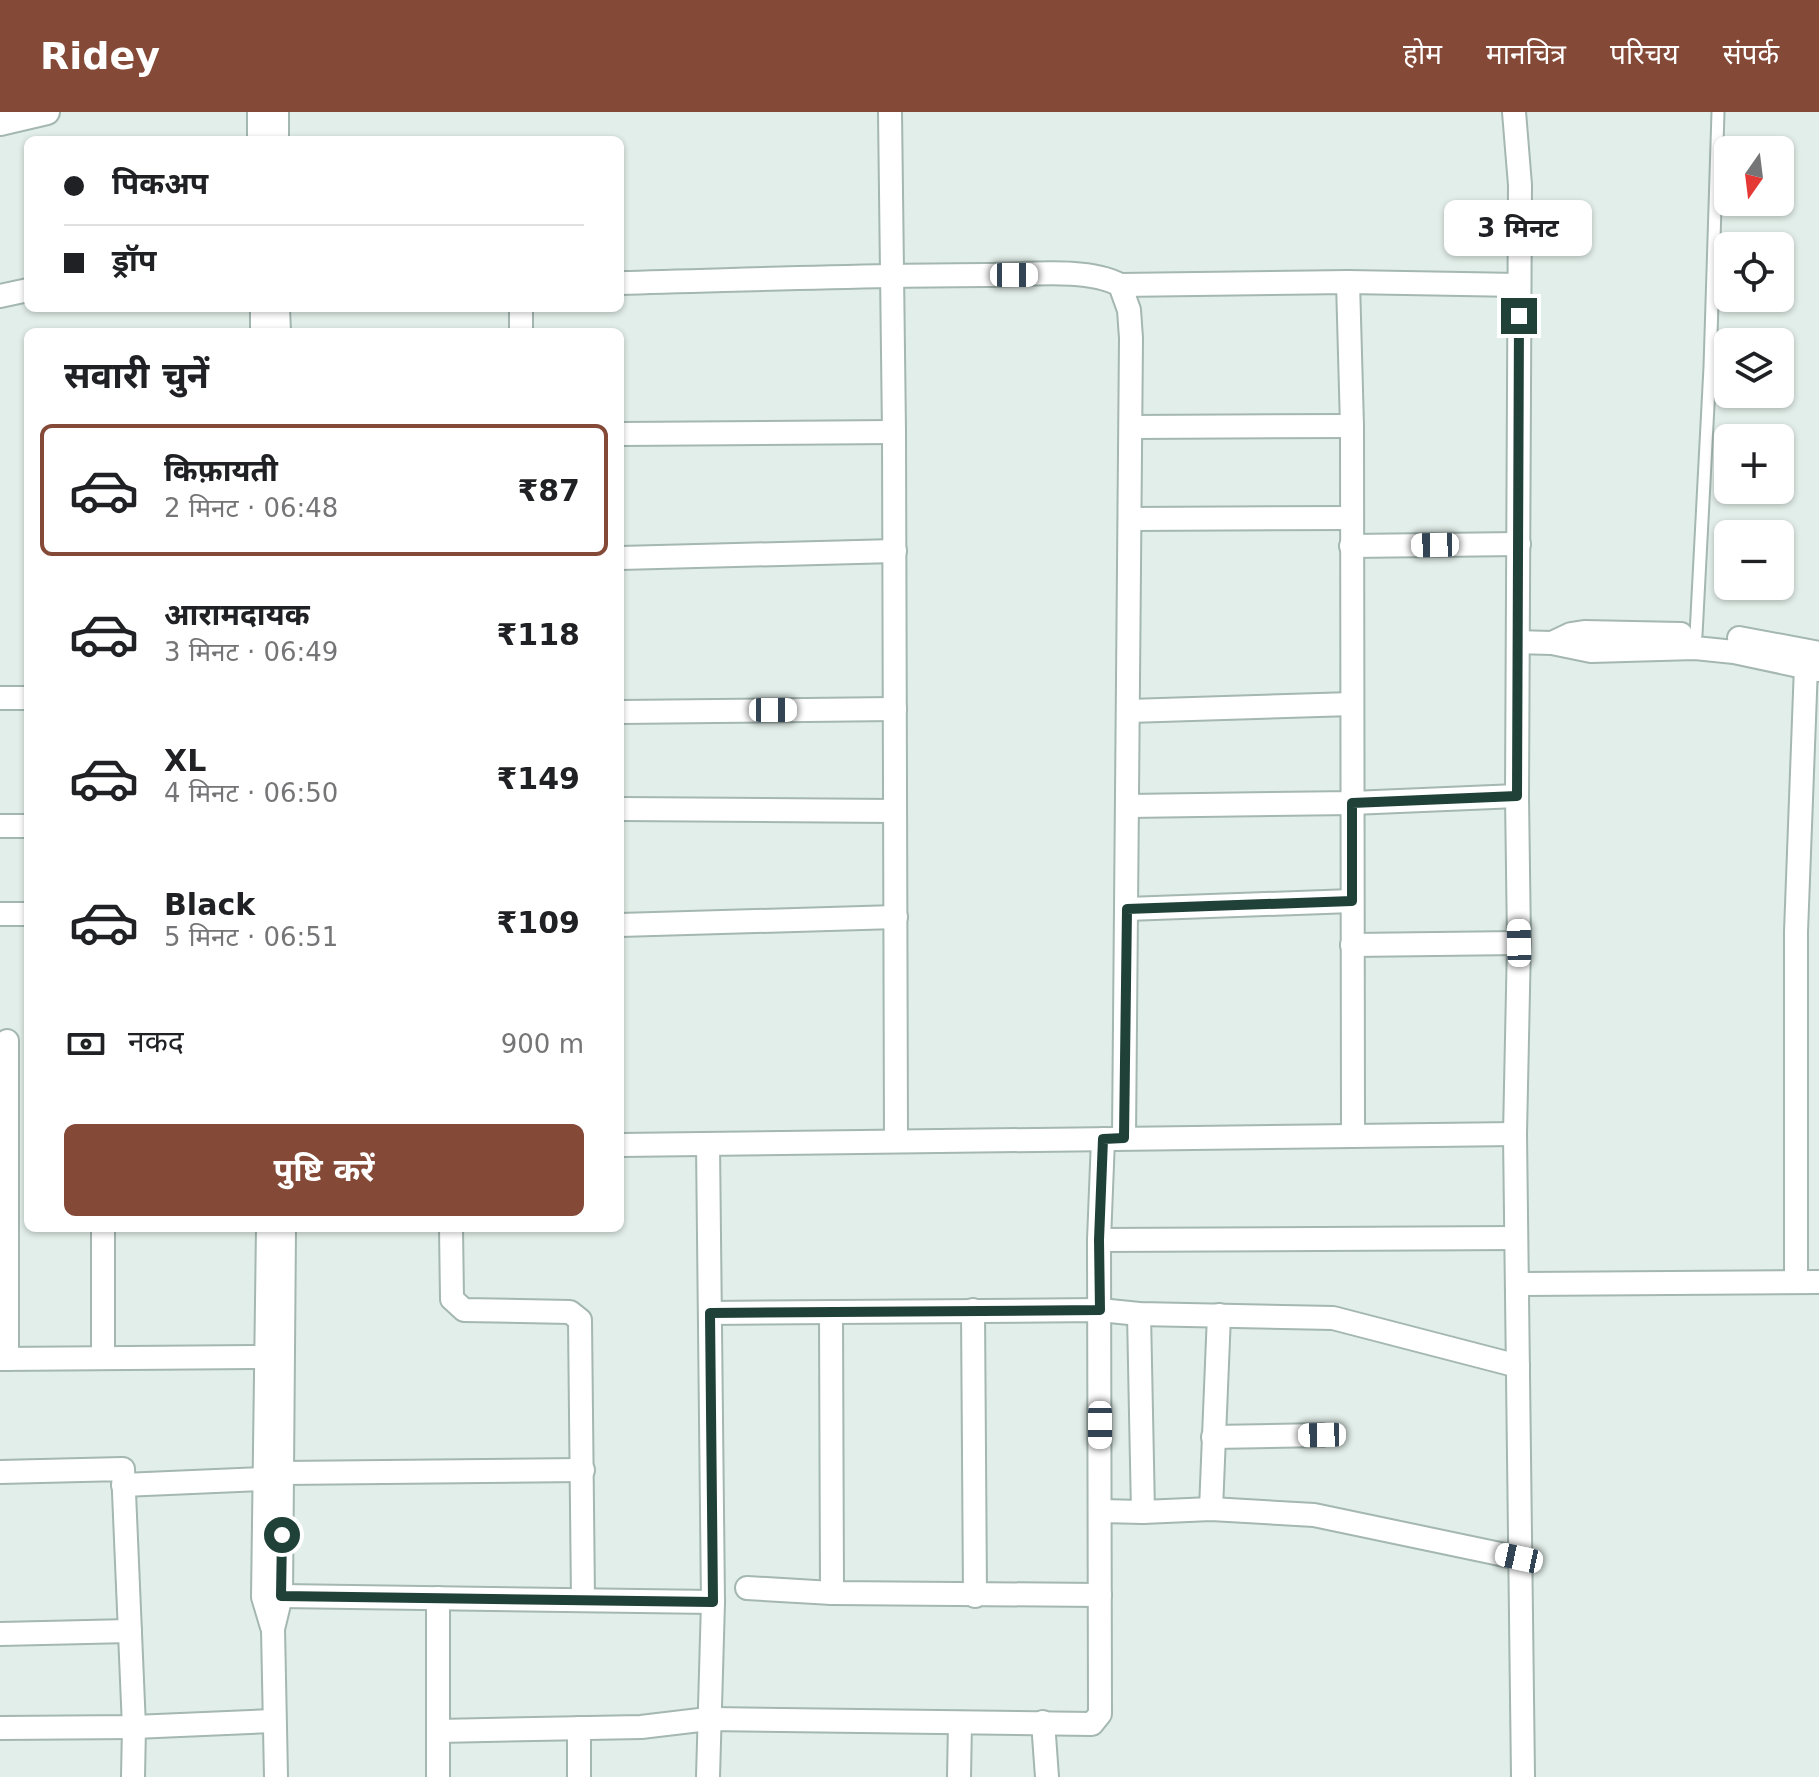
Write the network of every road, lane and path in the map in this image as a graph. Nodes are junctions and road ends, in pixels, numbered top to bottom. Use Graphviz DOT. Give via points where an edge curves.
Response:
graph roads {
  1 [pos="47,112"];
  2 [pos="259,112"];
  3 [pos="277,112"];
  4 [pos="890,112"];
  5 [pos="1514,112"];
  6 [pos="1718,112"];
  7 [pos="0,123"];
  8 [pos="259,136"];
  9 [pos="277,136"];
  10 [pos="892,275"];
  11 [pos="1348,282"];
  12 [pos="624,283"];
  13 [pos="1120,285"];
  14 [pos="1519,285"];
  15 [pos="24,291"];
  16 [pos="0,296"];
  17 [pos="1352,426"];
  18 [pos="1131,427"];
  19 [pos="894,432"];
  20 [pos="624,434"];
  21 [pos="1352,518"];
  22 [pos="1130,519"];
  23 [pos="1519,544"];
  24 [pos="1351,546"];
  25 [pos="895,551"];
  26 [pos="624,558"];
  27 [pos="1696,635"];
  28 [pos="1519,642"];
  29 [pos="1552,643"];
  30 [pos="1815,663"];
  31 [pos="0,698"];
  32 [pos="24,698"];
  33 [pos="1352,704"];
  34 [pos="895,709"];
  35 [pos="1129,711"];
  36 [pos="624,712"];
  37 [pos="1517,796"];
  38 [pos="1352,803"];
  39 [pos="1128,806"];
  40 [pos="624,809"];
  41 [pos="895,811"];
  42 [pos="0,826"];
  43 [pos="24,826"];
  44 [pos="1352,901"];
  45 [pos="1127,909"];
  46 [pos="0,914"];
  47 [pos="24,914"];
  48 [pos="896,917"];
  49 [pos="624,925"];
  50 [pos="1519,943"];
  51 [pos="1352,945"];
  52 [pos="12,1041"];
  53 [pos="1515,1134"];
  54 [pos="1353,1136"];
  55 [pos="1114,1139"];
  56 [pos="4,1141"];
  57 [pos="896,1141"];
  58 [pos="708,1144"];
  59 [pos="624,1145"];
  60 [pos="103,1232"];
  61 [pos="268,1232"];
  62 [pos="284,1232"];
  63 [pos="451,1232"];
  64 [pos="1516,1238"];
  65 [pos="1099,1240"];
  66 [pos="4,1247"];
  67 [pos="1796,1282"];
  68 [pos="1819,1282"];
  69 [pos="1517,1284"];
  70 [pos="973,1310"];
  71 [pos="1100,1310"];
  72 [pos="831,1312"];
  73 [pos="710,1313"];
  74 [pos="1139,1314"];
  75 [pos="1219,1315"];
  76 [pos="265,1357"];
  77 [pos="103,1358"];
  78 [pos="4,1359"];
  79 [pos="1518,1366"];
  80 [pos="1322,1435"];
  81 [pos="1213,1437"];
  82 [pos="583,1470"];
  83 [pos="0,1472"];
  84 [pos="273,1476"];
  85 [pos="123,1485"];
  86 [pos="1211,1509"];
  87 [pos="1100,1511"];
  88 [pos="1143,1512"];
  89 [pos="1519,1558"];
  90 [pos="747,1588"];
  91 [pos="832,1593"];
  92 [pos="1100,1595"];
  93 [pos="281,1596"];
  94 [pos="975,1596"];
  95 [pos="438,1598"];
  96 [pos="583,1600"];
  97 [pos="713,1602"];
  98 [pos="273,1629"];
  99 [pos="130,1631"];
  100 [pos="0,1634"];
  101 [pos="708,1719"];
  102 [pos="273,1721"];
  103 [pos="1043,1722"];
  104 [pos="960,1723"];
  105 [pos="134,1727"];
  106 [pos="0,1728"];
  107 [pos="579,1728"];
  108 [pos="438,1731"];
  109 [pos="133,1777"];
  110 [pos="276,1777"];
  111 [pos="438,1777"];
  112 [pos="579,1777"];
  113 [pos="708,1777"];
  114 [pos="959,1777"];
  115 [pos="1047,1777"];
  116 [pos="1523,1777"];
  1 -- 7 [label="street"];
  2 -- 8 [label="street"];
  3 -- 9 [label="street"];
  4 -- 10 [label="street"];
  5 -- 14 [label="street"];
  6 -- 27 [label="lane"];
  10 -- 12 [label="street"];
  10 -- 13 [label="street" via="1075,275"];
  10 -- 19 [label="street"];
  11 -- 13 [label="street"];
  11 -- 14 [label="street"];
  11 -- 17 [label="street"];
  13 -- 18 [label="street" via="1129,310"];
  14 -- 23 [label="street"];
  15 -- 16 [label="street"];
  17 -- 18 [label="street"];
  17 -- 21 [label="street"];
  18 -- 22 [label="street"];
  19 -- 20 [label="street"];
  19 -- 25 [label="street"];
  21 -- 22 [label="street"];
  21 -- 24 [label="street"];
  22 -- 35 [label="street"];
  23 -- 24 [label="street"];
  23 -- 28 [label="street"];
  24 -- 33 [label="street"];
  25 -- 26 [label="street"];
  25 -- 34 [label="street"];
  27 -- 29 [label="street" via="1584,632"];
  27 -- 30 [label="street" via="1770,642"];
  28 -- 29 [label="street"];
  28 -- 37 [label="street"];
  29 -- 30 [label="street" via="1591,651 1695,648"];
  30 -- 67 [label="street" via="1796,932"];
  31 -- 32 [label="street"];
  33 -- 35 [label="street"];
  33 -- 38 [label="street"];
  34 -- 36 [label="street"];
  34 -- 41 [label="street"];
  35 -- 39 [label="street"];
  37 -- 38 [label="street"];
  37 -- 50 [label="street"];
  38 -- 39 [label="street"];
  38 -- 44 [label="street"];
  39 -- 45 [label="street"];
  40 -- 41 [label="street"];
  41 -- 48 [label="street"];
  42 -- 43 [label="street"];
  44 -- 45 [label="street"];
  44 -- 51 [label="street"];
  45 -- 55 [label="street"];
  46 -- 47 [label="street"];
  48 -- 49 [label="street"];
  48 -- 57 [label="street"];
  50 -- 51 [label="street"];
  50 -- 53 [label="street"];
  51 -- 54 [label="street"];
  52 -- 56 [label="street"];
  53 -- 54 [label="street"];
  53 -- 64 [label="street"];
  54 -- 55 [label="street"];
  55 -- 57 [label="street"];
  55 -- 65 [label="street"];
  56 -- 66 [label="street"];
  57 -- 58 [label="street"];
  58 -- 59 [label="street"];
  58 -- 73 [label="street"];
  60 -- 77 [label="street"];
  61 -- 76 [label="street"];
  62 -- 84 [label="street"];
  63 -- 82 [label="street" via="456,1306 570,1312 580,1320"];
  64 -- 65 [label="street"];
  64 -- 69 [label="street"];
  65 -- 71 [label="street"];
  66 -- 78 [label="street"];
  67 -- 68 [label="street"];
  67 -- 69 [label="street"];
  69 -- 79 [label="street"];
  70 -- 71 [label="street"];
  70 -- 72 [label="street"];
  70 -- 94 [label="street"];
  71 -- 74 [label="street"];
  71 -- 87 [label="street"];
  72 -- 73 [label="street"];
  72 -- 91 [label="street"];
  73 -- 97 [label="street"];
  74 -- 75 [label="street"];
  74 -- 88 [label="street"];
  75 -- 79 [label="street" via="1333,1318"];
  75 -- 81 [label="street"];
  76 -- 77 [label="street"];
  76 -- 84 [label="street"];
  77 -- 78 [label="street"];
  79 -- 89 [label="street"];
  80 -- 81 [label="street"];
  81 -- 86 [label="street"];
  82 -- 84 [label="street"];
  82 -- 96 [label="street"];
  83 -- 85 [label="street" via="123,1469"];
  84 -- 85 [label="street"];
  84 -- 93 [label="street"];
  84 -- 98 [label="street" via="263,1597"];
  85 -- 99 [label="street"];
  86 -- 88 [label="street"];
  86 -- 89 [label="street" via="1314,1515"];
  87 -- 88 [label="street"];
  87 -- 92 [label="street"];
  89 -- 116 [label="street"];
  90 -- 91 [label="street"];
  91 -- 94 [label="street"];
  92 -- 94 [label="street"];
  92 -- 103 [label="street" via="1100,1714 1092,1724"];
  93 -- 95 [label="street"];
  93 -- 98 [label="street"];
  95 -- 96 [label="street"];
  95 -- 108 [label="street"];
  96 -- 97 [label="street"];
  97 -- 101 [label="street"];
  98 -- 102 [label="street"];
  99 -- 100 [label="street"];
  99 -- 105 [label="street"];
  101 -- 104 [label="street"];
  101 -- 107 [label="street"];
  101 -- 113 [label="street"];
  102 -- 105 [label="street"];
  102 -- 110 [label="street"];
  103 -- 104 [label="street"];
  103 -- 115 [label="street"];
  104 -- 114 [label="street"];
  105 -- 106 [label="street"];
  105 -- 109 [label="street"];
  107 -- 108 [label="street"];
  107 -- 112 [label="street"];
  108 -- 111 [label="street"];
}
